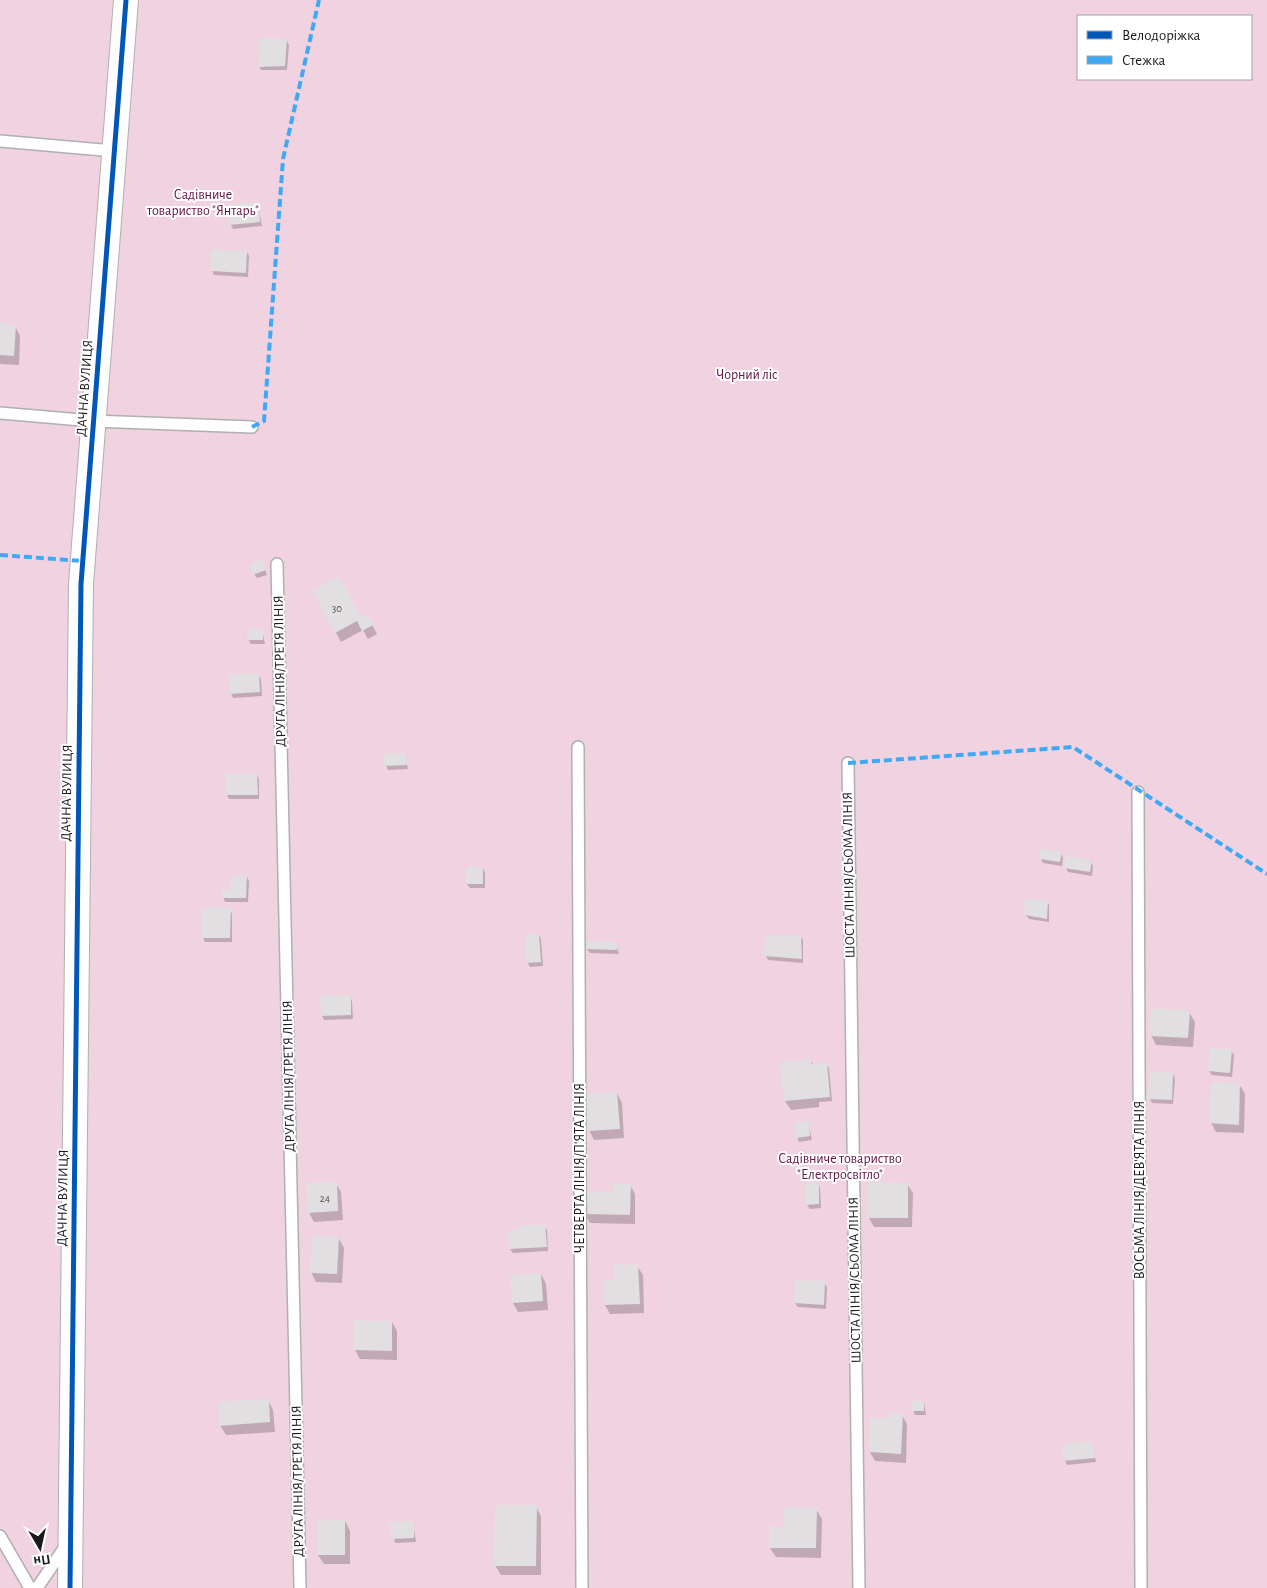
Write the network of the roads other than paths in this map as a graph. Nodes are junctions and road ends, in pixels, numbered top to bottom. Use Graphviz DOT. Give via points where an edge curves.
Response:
graph roads {
  1 [pos="126,0"];
  2 [pos="0,141"];
  3 [pos="114,150"];
  4 [pos="0,413"];
  5 [pos="94,421"];
  6 [pos="252,427"];
  7 [pos="277,564"];
  8 [pos="578,747"];
  9 [pos="848,763"];
  10 [pos="1138,792"];
  11 [pos="0,1536"];
  12 [pos="71,1539"];
  13 [pos="30,1588"];
  14 [pos="37,1588"];
  15 [pos="70,1588"];
  16 [pos="300,1588"];
  17 [pos="582,1588"];
  18 [pos="859,1588"];
  19 [pos="1141,1588"];
  1 -- 3 [label="street, ДАЧНА ВУЛИЦЯ"];
  2 -- 3 [label="lane"];
  3 -- 5 [label="street, ДАЧНА ВУЛИЦЯ"];
  4 -- 5 [label="lane"];
  5 -- 6 [label="lane"];
  5 -- 12 [label="street, ДАЧНА ВУЛИЦЯ" via="81,584"];
  7 -- 16 [label="lane, ДРУГА ЛІНІЯ/ТРЕТЯ ЛІНІЯ"];
  8 -- 17 [label="lane, ЧЕТВЕРТА ЛІНІЯ/П'ЯТА ЛІНІЯ"];
  9 -- 18 [label="lane, ШОСТА ЛІНІЯ/СЬОМА ЛІНІЯ"];
  10 -- 19 [label="lane, ВОСЬМА ЛІНІЯ/ДЕВ'ЯТА ЛІНІЯ"];
  11 -- 13 [label="lane"];
  12 -- 14 [label="lane"];
  12 -- 15 [label="street, ДАЧНА ВУЛИЦЯ"];
}
